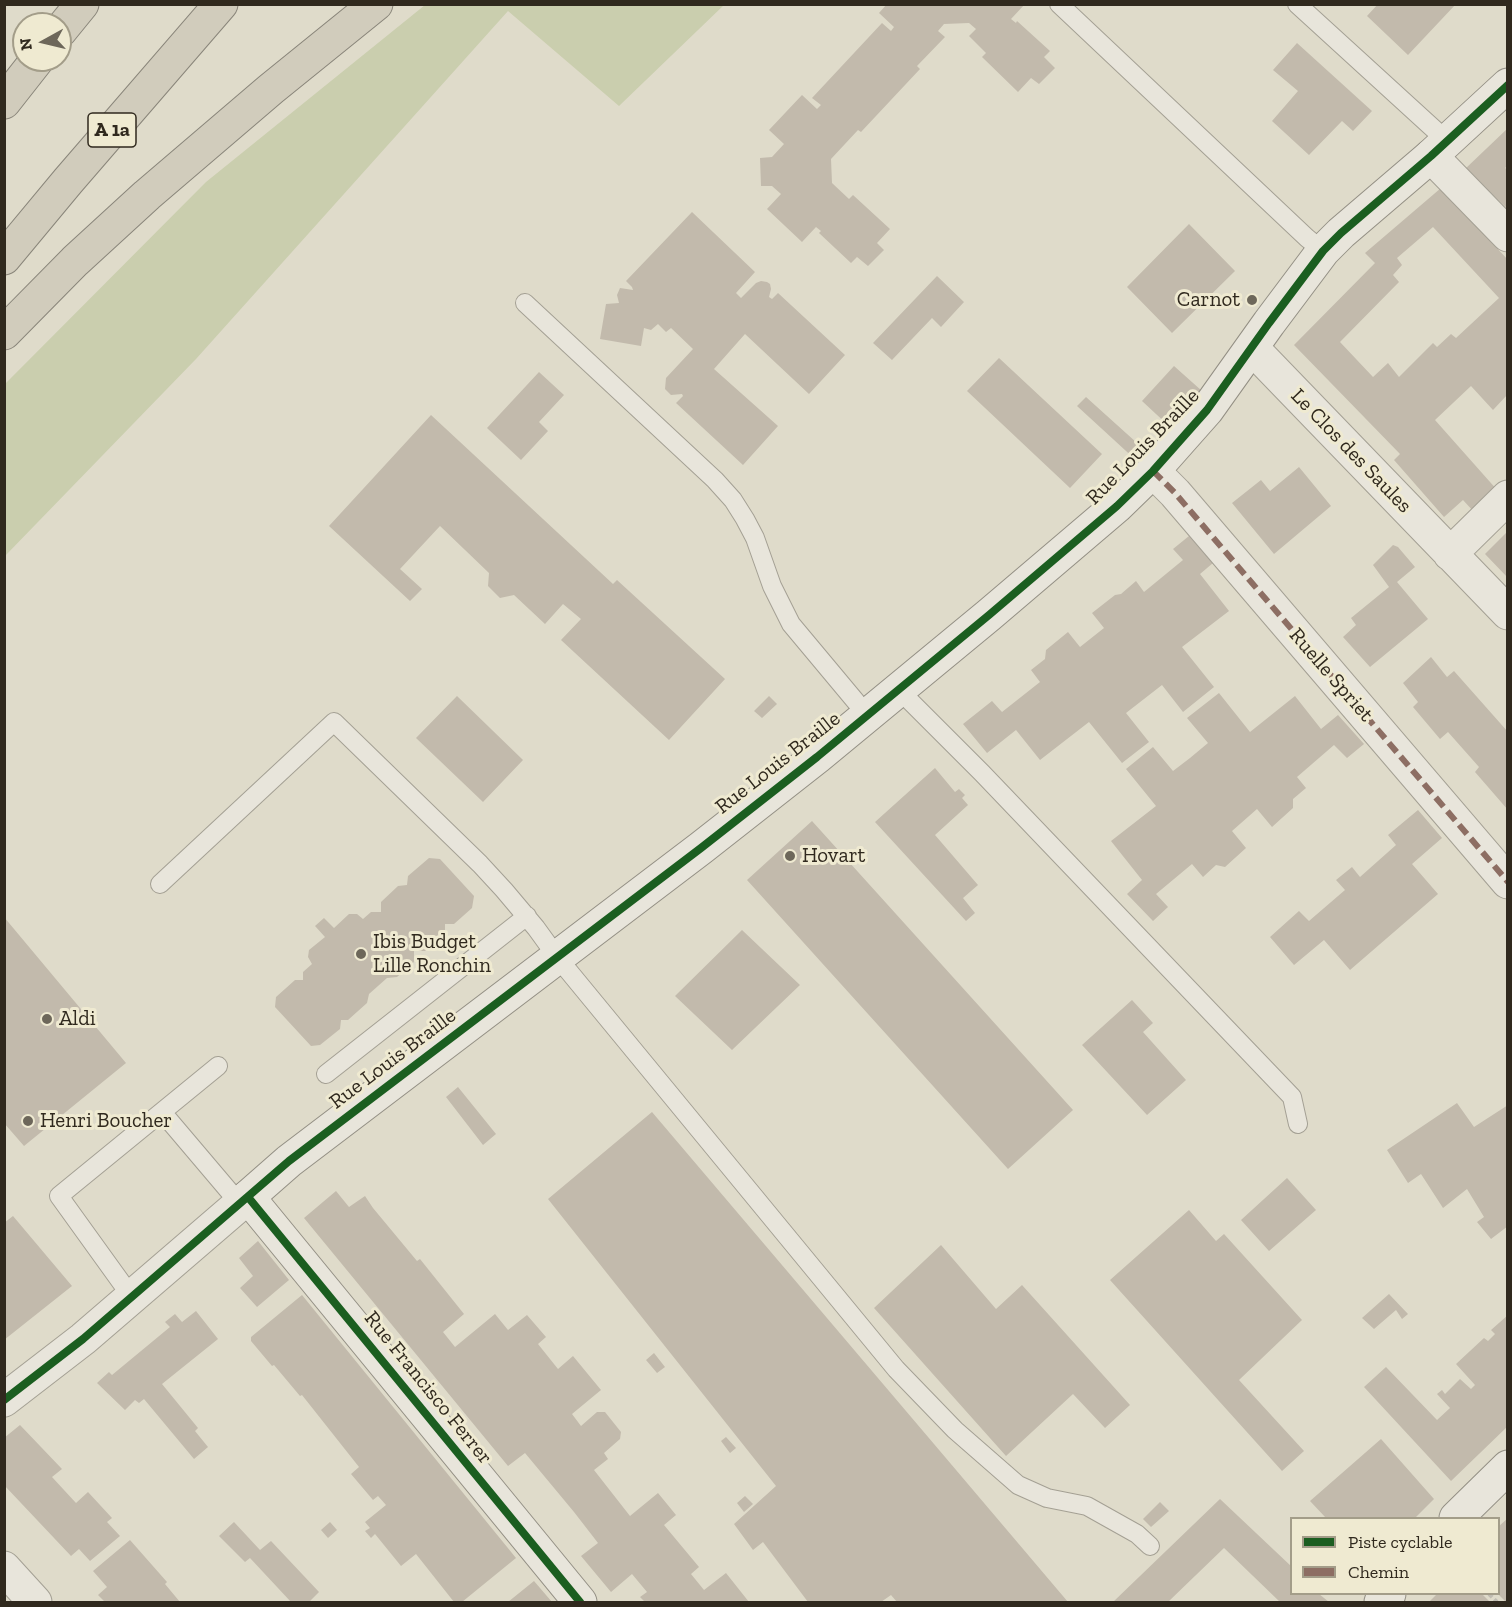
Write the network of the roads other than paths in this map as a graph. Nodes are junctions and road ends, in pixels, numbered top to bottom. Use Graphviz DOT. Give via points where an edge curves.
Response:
graph roads {
  1 [pos="82,4"];
  2 [pos="221,4"];
  3 [pos="376,4"];
  4 [pos="1059,4"];
  5 [pos="1297,4"];
  6 [pos="72,16"];
  7 [pos="28,72"];
  8 [pos="1508,85"];
  9 [pos="4,102"];
  10 [pos="1439,148"];
  11 [pos="1508,235"];
  12 [pos="1323,251"];
  13 [pos="4,258"];
  14 [pos="525,303"];
  15 [pos="4,333"];
  16 [pos="1252,348"];
  17 [pos="1153,471"];
  18 [pos="1508,497"];
  19 [pos="1450,554"];
  20 [pos="1508,613"];
  21 [pos="897,689"];
  22 [pos="867,715"];
  23 [pos="1508,882"];
  24 [pos="160,884"];
  25 [pos="527,916"];
  26 [pos="557,957"];
  27 [pos="218,1066"];
  28 [pos="326,1074"];
  29 [pos="162,1112"];
  30 [pos="1298,1124"];
  31 [pos="244,1201"];
  32 [pos="131,1296"];
  33 [pos="4,1400"];
  34 [pos="1508,1467"];
  35 [pos="1457,1517"];
  36 [pos="1150,1546"];
  37 [pos="4,1568"];
  38 [pos="35,1602"];
  39 [pos="580,1602"];
  1 -- 6 [label="highway"];
  2 -- 13 [label="highway, A 1a"];
  3 -- 15 [label="highway" via="147,195"];
  4 -- 12 [label="lane"];
  5 -- 10 [label="lane"];
  7 -- 9 [label="highway"];
  8 -- 10 [label="street, Rue Louis Braille"];
  10 -- 11 [label="street"];
  10 -- 12 [label="street, Rue Louis Braille"];
  12 -- 16 [label="street, Rue Louis Braille"];
  14 -- 22 [label="lane" via="733,500 791,624"];
  16 -- 17 [label="street, Rue Louis Braille" via="1207,410"];
  16 -- 19 [label="street, Le Clos des Saules"];
  17 -- 21 [label="street, Rue Louis Braille" via="989,615"];
  17 -- 23 [label="street, Ruelle Spriet"];
  18 -- 19 [label="street"];
  19 -- 20 [label="street, Le Clos des Saules"];
  21 -- 22 [label="street, Rue Louis Braille"];
  21 -- 30 [label="lane" via="1292,1097"];
  22 -- 26 [label="street, Rue Louis Braille"];
  24 -- 25 [label="lane" via="334,722 480,864"];
  25 -- 26 [label="lane"];
  25 -- 28 [label="lane"];
  26 -- 31 [label="street, Rue Louis Braille" via="289,1161"];
  26 -- 36 [label="lane" via="896,1369 955,1430 1018,1485 1047,1498 1087,1506 1137,1534"];
  27 -- 29 [label="lane"];
  29 -- 31 [label="lane"];
  29 -- 32 [label="lane" via="59,1196"];
  31 -- 32 [label="street, Rue Louis Braille"];
  31 -- 39 [label="street, Rue Francisco Ferrer"];
  32 -- 33 [label="street, Rue Louis Braille"];
  34 -- 35 [label="street"];
  37 -- 38 [label="street"];
}
